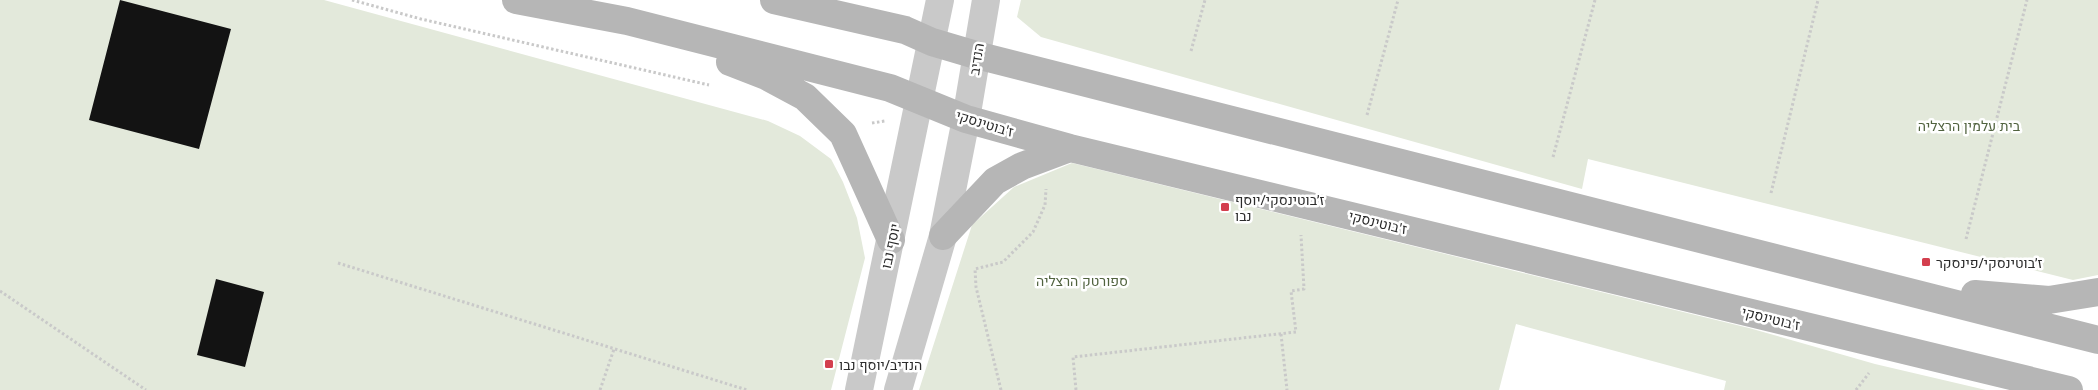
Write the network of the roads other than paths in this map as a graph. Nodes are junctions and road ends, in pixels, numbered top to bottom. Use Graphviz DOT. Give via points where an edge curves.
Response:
graph roads {
  1 [pos="516,0"];
  2 [pos="774,0"];
  3 [pos="940,0"];
  4 [pos="986,0"];
  5 [pos="627,21"];
  6 [pos="932,42"];
  7 [pos="976,55"];
  8 [pos="919,101"];
  9 [pos="966,118"];
  10 [pos="1070,148"];
  11 [pos="943,236"];
  12 [pos="892,240"];
  13 [pos="1908,290"];
  14 [pos="2098,292"];
  15 [pos="2098,340"];
  16 [pos="859,390"];
  17 [pos="898,390"];
  18 [pos="2069,390"];
  1 -- 5 [label="main road, ז'בוטינסקי"];
  2 -- 6 [label="main road" via="905,30"];
  3 -- 6 [label="street"];
  4 -- 7 [label="street, הנדיב"];
  5 -- 8 [label="main road, ז'בוטינסקי" via="890,88"];
  5 -- 12 [label="main road" via="766,76 804,97 843,134"];
  6 -- 7 [label="main road"];
  6 -- 8 [label="street"];
  7 -- 9 [label="street, הנדיב"];
  7 -- 13 [label="main road"];
  8 -- 9 [label="main road, ז'בוטינסקי"];
  8 -- 12 [label="street, יוסף נבו"];
  9 -- 10 [label="main road, ז'בוטינסקי"];
  9 -- 11 [label="street"];
  10 -- 11 [label="main road" via="1022,166 995,181"];
  10 -- 18 [label="main road, ז'בוטינסקי"];
  11 -- 17 [label="street"];
  12 -- 16 [label="street, יוסף נבו"];
  13 -- 14 [label="main road" via="2049,300"];
  13 -- 15 [label="main road"];
}
